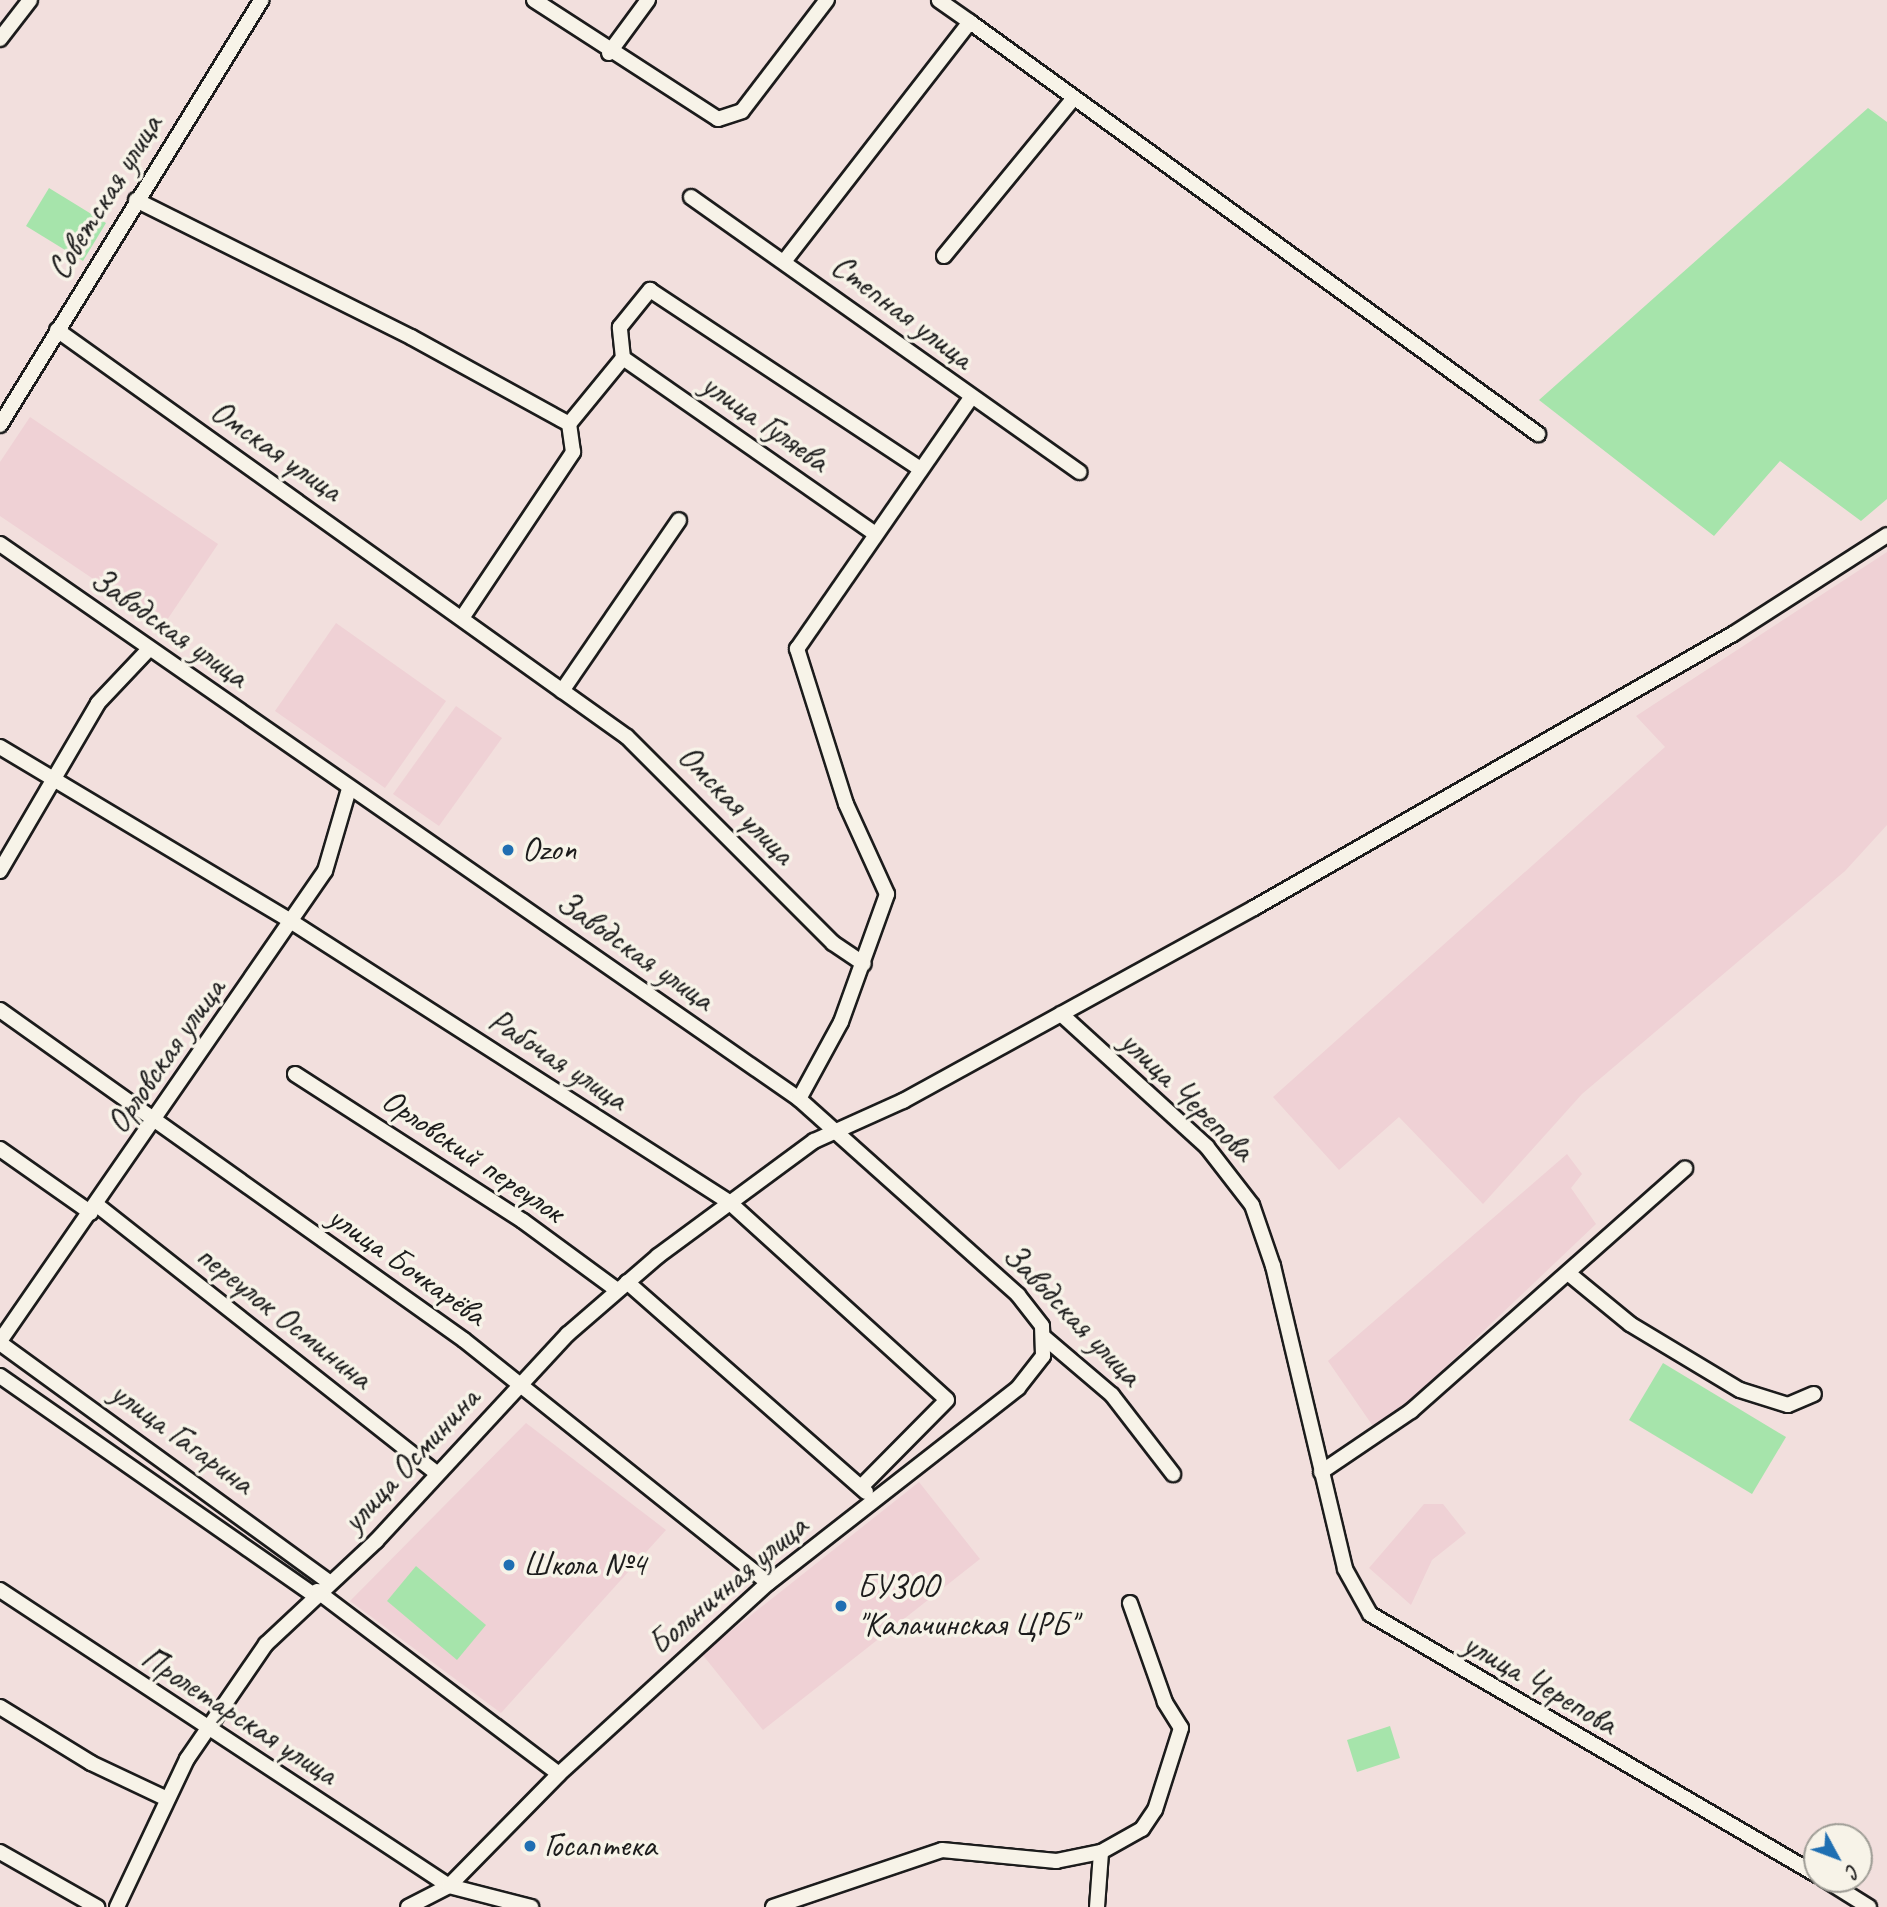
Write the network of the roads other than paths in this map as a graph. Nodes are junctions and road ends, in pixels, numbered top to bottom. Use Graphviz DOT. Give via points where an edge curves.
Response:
graph roads {
  1 [pos="30,0"];
  2 [pos="261,0"];
  3 [pos="534,0"];
  4 [pos="648,0"];
  5 [pos="827,0"];
  6 [pos="939,0"];
  7 [pos="970,22"];
  8 [pos="0,38"];
  9 [pos="609,53"];
  10 [pos="1074,98"];
  11 [pos="691,197"];
  12 [pos="136,200"];
  13 [pos="944,256"];
  14 [pos="786,259"];
  15 [pos="57,330"];
  16 [pos="623,358"];
  17 [pos="970,400"];
  18 [pos="569,424"];
  19 [pos="0,425"];
  20 [pos="1538,434"];
  21 [pos="920,469"];
  22 [pos="1079,472"];
  23 [pos="679,520"];
  24 [pos="874,533"];
  25 [pos="1887,535"];
  26 [pos="0,544"];
  27 [pos="462,618"];
  28 [pos="149,649"];
  29 [pos="562,691"];
  30 [pos="0,747"];
  31 [pos="54,781"];
  32 [pos="349,789"];
  33 [pos="0,871"];
  34 [pos="292,922"];
  35 [pos="864,964"];
  36 [pos="0,1010"];
  37 [pos="1061,1014"];
  38 [pos="295,1074"];
  39 [pos="799,1099"];
  40 [pos="155,1122"];
  41 [pos="838,1129"];
  42 [pos="0,1149"];
  43 [pos="1685,1169"];
  44 [pos="729,1202"];
  45 [pos="94,1209"];
  46 [pos="1568,1273"];
  47 [pos="622,1286"];
  48 [pos="1045,1338"];
  49 [pos="0,1342"];
  50 [pos="0,1376"];
  51 [pos="517,1386"];
  52 [pos="1814,1394"];
  53 [pos="1321,1472"];
  54 [pos="436,1474"];
  55 [pos="1173,1474"];
  56 [pos="860,1487"];
  57 [pos="875,1500"];
  58 [pos="768,1583"];
  59 [pos="320,1589"];
  60 [pos="0,1590"];
  61 [pos="1130,1603"];
  62 [pos="0,1707"];
  63 [pos="204,1729"];
  64 [pos="559,1774"];
  65 [pos="167,1799"];
  66 [pos="0,1852"];
  67 [pos="1101,1852"];
  68 [pos="1803,1867"];
  69 [pos="449,1886"];
  70 [pos="1846,1893"];
  71 [pos="97,1907"];
  72 [pos="117,1907"];
  73 [pos="408,1907"];
  74 [pos="531,1907"];
  75 [pos="773,1907"];
  76 [pos="1097,1907"];
  77 [pos="1869,1907"];
  1 -- 8 [label="street"];
  2 -- 12 [label="street, Советская улица"];
  3 -- 9 [label="street"];
  4 -- 9 [label="street"];
  5 -- 9 [label="street" via="730,119 703,114"];
  6 -- 7 [label="street"];
  7 -- 10 [label="street"];
  7 -- 14 [label="street"];
  10 -- 13 [label="street"];
  10 -- 20 [label="street"];
  11 -- 14 [label="street, Степная улица"];
  12 -- 15 [label="street, Советская улица"];
  12 -- 18 [label="street" via="411,337"];
  14 -- 17 [label="street, Степная улица"];
  15 -- 19 [label="street, Советская улица"];
  15 -- 27 [label="street, Омская улица"];
  16 -- 18 [label="street"];
  16 -- 21 [label="street" via="620,327 644,295 658,292"];
  16 -- 24 [label="street, улица Гуляева"];
  17 -- 21 [label="street"];
  17 -- 22 [label="street, Степная улица"];
  18 -- 27 [label="street" via="573,453"];
  21 -- 24 [label="street"];
  23 -- 29 [label="street"];
  24 -- 35 [label="street" via="797,649 846,804 887,894"];
  25 -- 37 [label="street, улица Осминина" via="1733,634"];
  26 -- 28 [label="street, Заводская улица"];
  27 -- 29 [label="street, Омская улица"];
  28 -- 31 [label="street" via="98,703"];
  28 -- 32 [label="street, Заводская улица"];
  29 -- 35 [label="street, Омская улица" via="660,764 742,855"];
  30 -- 31 [label="street, Рабочая улица"];
  31 -- 33 [label="street"];
  31 -- 34 [label="street, Рабочая улица"];
  32 -- 34 [label="street, Орловская улица" via="325,872"];
  32 -- 39 [label="street, Заводская улица"];
  34 -- 40 [label="street, Орловская улица"];
  34 -- 44 [label="street, Рабочая улица"];
  35 -- 39 [label="street"];
  36 -- 40 [label="street, улица Бочкарёва"];
  37 -- 41 [label="street, улица Осминина"];
  37 -- 53 [label="street, улица Черепова" via="1207,1147 1252,1205 1266,1237"];
  38 -- 47 [label="street, Орловский переулок"];
  39 -- 41 [label="street, Заводская улица"];
  40 -- 45 [label="street, Орловская улица"];
  40 -- 51 [label="street, улица Бочкарёва" via="464,1340"];
  41 -- 44 [label="street, улица Осминина"];
  41 -- 48 [label="street, Заводская улица" via="1018,1295"];
  42 -- 45 [label="street, переулок Осминина"];
  43 -- 46 [label="street"];
  44 -- 47 [label="street, улица Осминина"];
  44 -- 56 [label="street, Рабочая улица" via="947,1400"];
  45 -- 49 [label="street, Орловская улица"];
  45 -- 54 [label="street, переулок Осминина"];
  46 -- 52 [label="street" via="1630,1325 1740,1390 1788,1405"];
  46 -- 53 [label="street" via="1411,1410"];
  47 -- 51 [label="street, улица Осминина"];
  47 -- 56 [label="street, Орловский переулок"];
  48 -- 55 [label="street, Заводская улица" via="1112,1395"];
  48 -- 57 [label="street, Больничная улица" via="1043,1356 1018,1388"];
  49 -- 59 [label="street, улица Гагарина"];
  50 -- 59 [label="street, улица Гагарина"];
  51 -- 54 [label="street, улица Осминина"];
  51 -- 58 [label="street, улица Бочкарёва"];
  53 -- 68 [label="street, улица Черепова" via="1345,1569 1370,1614"];
  54 -- 59 [label="street, улица Осминина"];
  56 -- 57 [label="street, Орловский переулок"];
  57 -- 58 [label="street, Больничная улица"];
  58 -- 64 [label="street, Больничная улица"];
  59 -- 63 [label="street, улица Осминина" via="266,1644"];
  59 -- 64 [label="street, улица Гагарина"];
  60 -- 63 [label="street, Пролетарская улица"];
  61 -- 67 [label="street" via="1180,1735 1152,1817"];
  62 -- 65 [label="street" via="91,1763"];
  63 -- 65 [label="street, улица Осминина"];
  63 -- 69 [label="street, Пролетарская улица"];
  64 -- 69 [label="street, Больничная улица"];
  65 -- 72 [label="street, улица Осминина"];
  66 -- 71 [label="street"];
  67 -- 75 [label="street" via="1045,1861 942,1850"];
  67 -- 76 [label="street"];
  69 -- 73 [label="street, Больничная улица"];
  69 -- 74 [label="street, Пролетарская улица"];
  70 -- 77 [label="street"];
}
